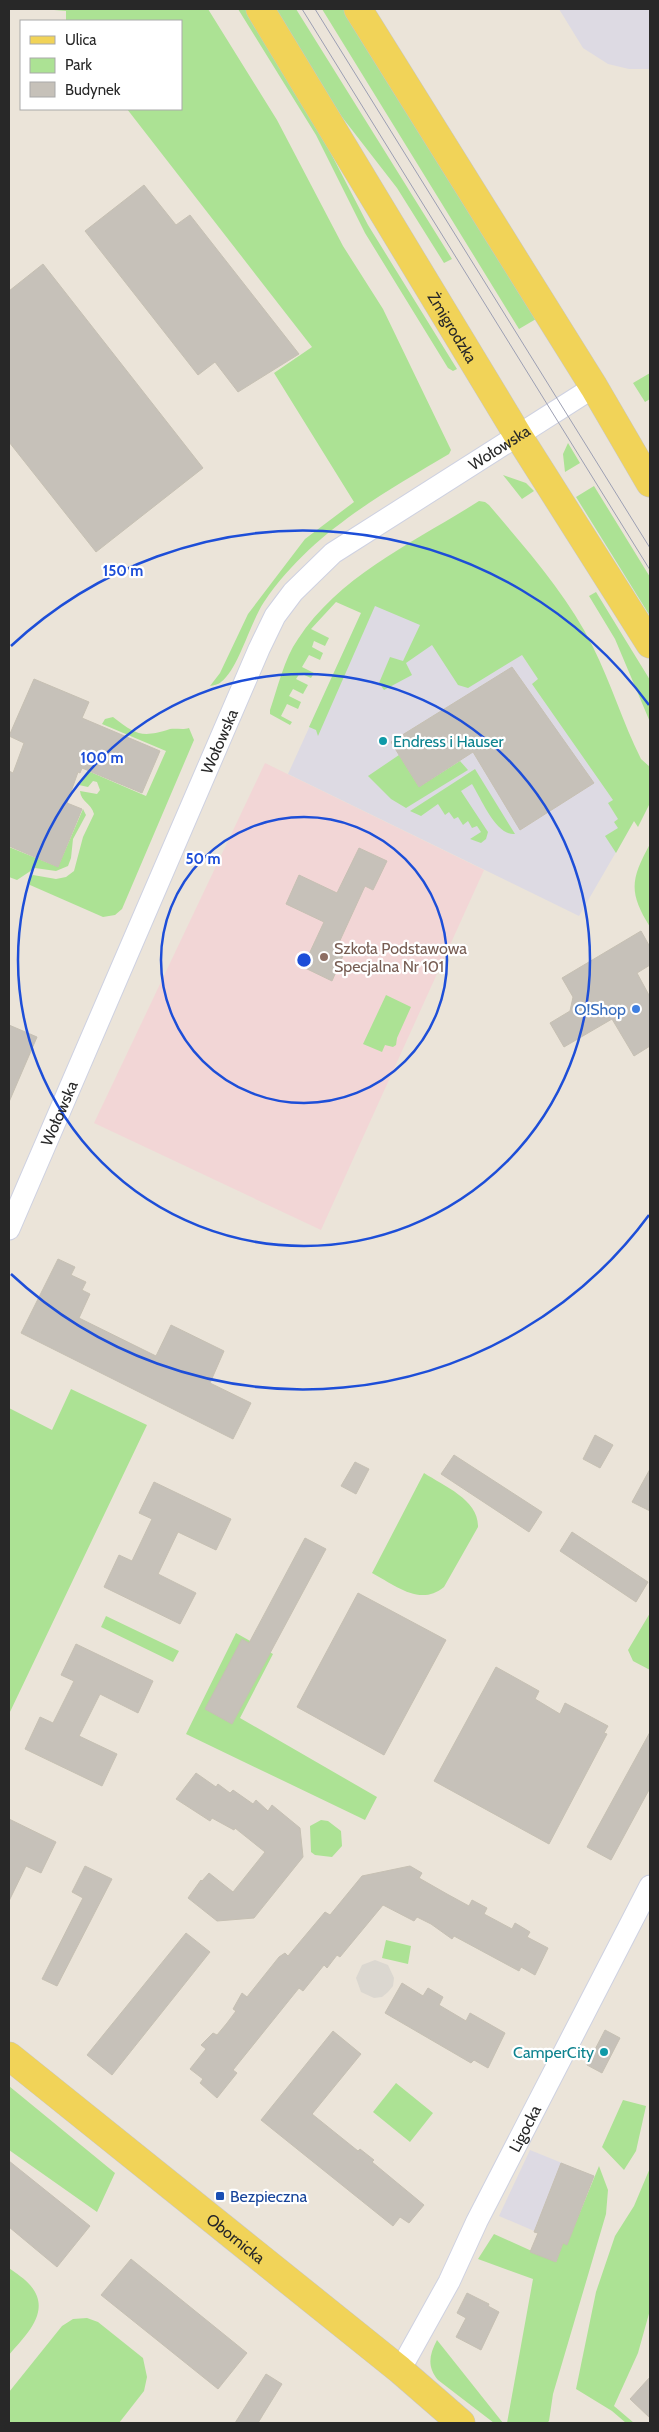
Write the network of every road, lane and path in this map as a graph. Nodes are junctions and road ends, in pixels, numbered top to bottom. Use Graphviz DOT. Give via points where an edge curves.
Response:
graph roads {
  1 [pos="260,9"];
  2 [pos="358,9"];
  3 [pos="594,387"];
  4 [pos="519,437"];
  5 [pos="650,483"];
  6 [pos="650,644"];
  7 [pos="9,1229"];
  8 [pos="650,1886"];
  9 [pos="9,2056"];
  10 [pos="400,2370"];
  11 [pos="461,2423"];
  1 -- 4 [label="main road, Żmigrodzka"];
  2 -- 3 [label="main road"];
  3 -- 4 [label="street, Wołowska"];
  3 -- 5 [label="main road"];
  4 -- 6 [label="main road, Żmigrodzka"];
  4 -- 7 [label="street, Wołowska" via="333,553 293,592 275,616"];
  8 -- 10 [label="street, Ligocka" via="440,2299"];
  9 -- 10 [label="main road, Obornicka"];
  10 -- 11 [label="main road, Obornicka"];
}
